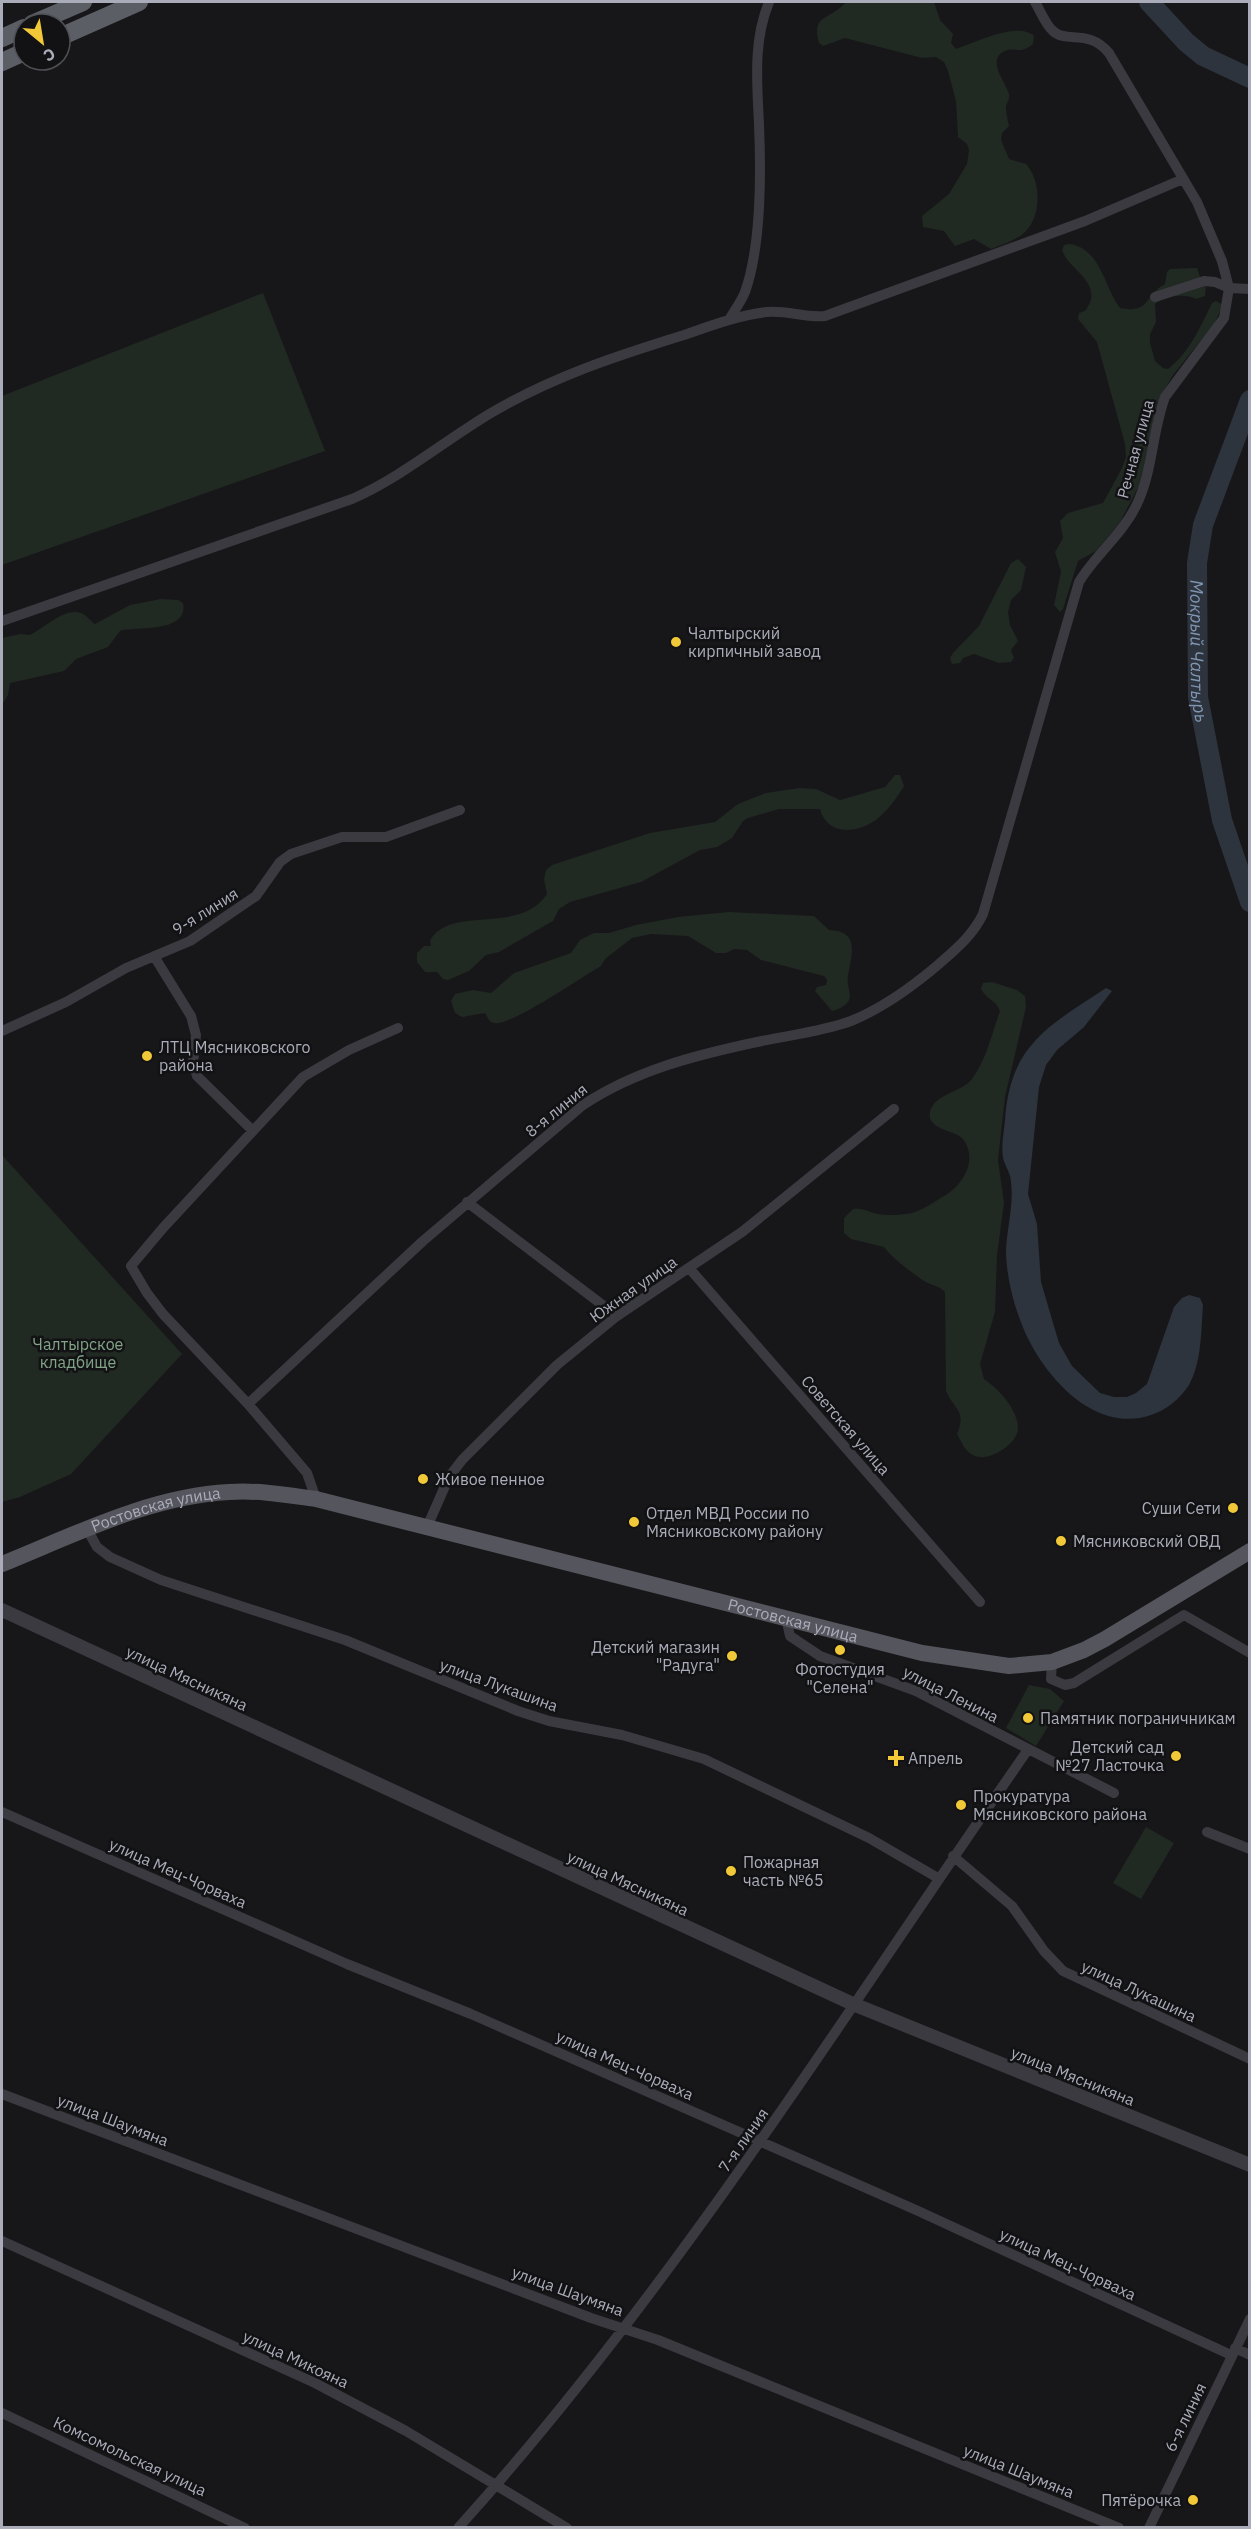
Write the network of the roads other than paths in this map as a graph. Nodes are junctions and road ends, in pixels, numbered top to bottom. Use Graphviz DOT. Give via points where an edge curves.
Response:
graph roads {
  1 [pos="83,2"];
  2 [pos="139,2"];
  3 [pos="769,2"];
  4 [pos="1035,2"];
  5 [pos="60,12"];
  6 [pos="72,32"];
  7 [pos="1182,180"];
  8 [pos="1229,288"];
  9 [pos="1250,289"];
  10 [pos="1155,297"];
  11 [pos="729,320"];
  12 [pos="2,621"];
  13 [pos="460,810"];
  14 [pos="154,956"];
  15 [pos="948,957"];
  16 [pos="398,1028"];
  17 [pos="2,1031"];
  18 [pos="894,1109"];
  19 [pos="253,1131"];
  20 [pos="467,1202"];
  21 [pos="689,1268"];
  22 [pos="617,1316"];
  23 [pos="248,1404"];
  24 [pos="316,1499"];
  25 [pos="427,1527"];
  26 [pos="87,1530"];
  27 [pos="1250,1551"];
  28 [pos="2,1564"];
  29 [pos="980,1602"];
  30 [pos="2,1610"];
  31 [pos="786,1618"];
  32 [pos="1250,1653"];
  33 [pos="1052,1662"];
  34 [pos="1027,1750"];
  35 [pos="1114,1793"];
  36 [pos="2,1812"];
  37 [pos="1207,1832"];
  38 [pos="1250,1848"];
  39 [pos="953,1856"];
  40 [pos="938,1878"];
  41 [pos="853,2004"];
  42 [pos="1250,2059"];
  43 [pos="2,2094"];
  44 [pos="760,2143"];
  45 [pos="1250,2165"];
  46 [pos="2,2241"];
  47 [pos="1250,2319"];
  48 [pos="623,2327"];
  49 [pos="1233,2352"];
  50 [pos="1250,2355"];
  51 [pos="2,2413"];
  52 [pos="496,2485"];
  53 [pos="245,2528"];
  54 [pos="458,2528"];
  55 [pos="567,2528"];
  56 [pos="1119,2528"];
  57 [pos="1149,2528"];
  1 -- 5 [label="highway"];
  2 -- 6 [label="highway"];
  3 -- 11 [label="street" via="756,54 759,176 751,273"];
  4 -- 7 [label="street, Речная улица" via="1059,35 1094,39 1109,53"];
  7 -- 8 [label="street, Речная улица" via="1208,223"];
  7 -- 11 [label="street" via="1095,218 825,316 783,311"];
  8 -- 9 [label="street"];
  8 -- 10 [label="street" via="1204,281"];
  8 -- 15 [label="street, Речная улица" via="1224,318 1165,397 1136,506 1079,582 983,914 975,929"];
  11 -- 12 [label="street" via="608,358 532,390 402,474 352,500"];
  13 -- 14 [label="street, 9-я линия" via="386,837 342,837 291,854 247,904 190,941"];
  14 -- 17 [label="street, 9-я линия"];
  14 -- 19 [label="street" via="191,1016 196,1035 193,1063 197,1076"];
  15 -- 20 [label="street, 8-я линия" via="889,1002 848,1022 689,1059 623,1081 583,1105"];
  16 -- 19 [label="street" via="303,1077"];
  18 -- 21 [label="street, Южная улица" via="791,1195"];
  19 -- 23 [label="street" via="131,1266 163,1314"];
  20 -- 22 [label="street"];
  20 -- 23 [label="street, 8-я линия"];
  21 -- 22 [label="street, Южная улица"];
  21 -- 29 [label="street, Советская улица"];
  22 -- 25 [label="street, Южная улица" via="558,1365 479,1441 449,1477"];
  23 -- 24 [label="street" via="307,1473"];
  24 -- 25 [label="main road, Ростовская улица"];
  24 -- 26 [label="main road, Ростовская улица" via="254,1491 207,1494 162,1504"];
  25 -- 31 [label="main road, Ростовская улица"];
  26 -- 28 [label="main road, Ростовская улица"];
  26 -- 40 [label="street, улица Лукашина" via="97,1547 110,1557 161,1580 345,1640 518,1711 704,1759 869,1838"];
  27 -- 33 [label="main road, Ростовская улица" via="1105,1639"];
  30 -- 41 [label="street, улица Мясникяна"];
  31 -- 33 [label="main road, Ростовская улица" via="960,1660 1009,1666"];
  31 -- 34 [label="street, улица Ленина" via="790,1636 820,1656 916,1691"];
  32 -- 33 [label="street" via="1184,1615 1074,1683 1065,1685 1051,1679"];
  34 -- 35 [label="street, улица Ленина"];
  34 -- 39 [label="street, 7-я линия"];
  36 -- 44 [label="street, улица Мец-Чорваха"];
  37 -- 38 [label="street"];
  39 -- 40 [label="street, 7-я линия"];
  39 -- 42 [label="street, улица Лукашина" via="1012,1906 1063,1971"];
  40 -- 41 [label="street, 7-я линия"];
  41 -- 44 [label="street, 7-я линия"];
  41 -- 45 [label="street, улица Мясникяна"];
  43 -- 48 [label="street, улица Шаумяна"];
  44 -- 48 [label="street, 7-я линия"];
  44 -- 49 [label="street, улица Мец-Чорваха"];
  46 -- 52 [label="street, улица Микояна" via="315,2383"];
  47 -- 49 [label="street, 6-я линия"];
  48 -- 52 [label="street, 7-я линия"];
  48 -- 56 [label="street, улица Шаумяна"];
  49 -- 50 [label="street, улица Мец-Чорваха"];
  49 -- 57 [label="street, 6-я линия"];
  51 -- 53 [label="street, Комсомольская улица"];
  52 -- 54 [label="street, 7-я линия"];
  52 -- 55 [label="street, улица Микояна"];
}
